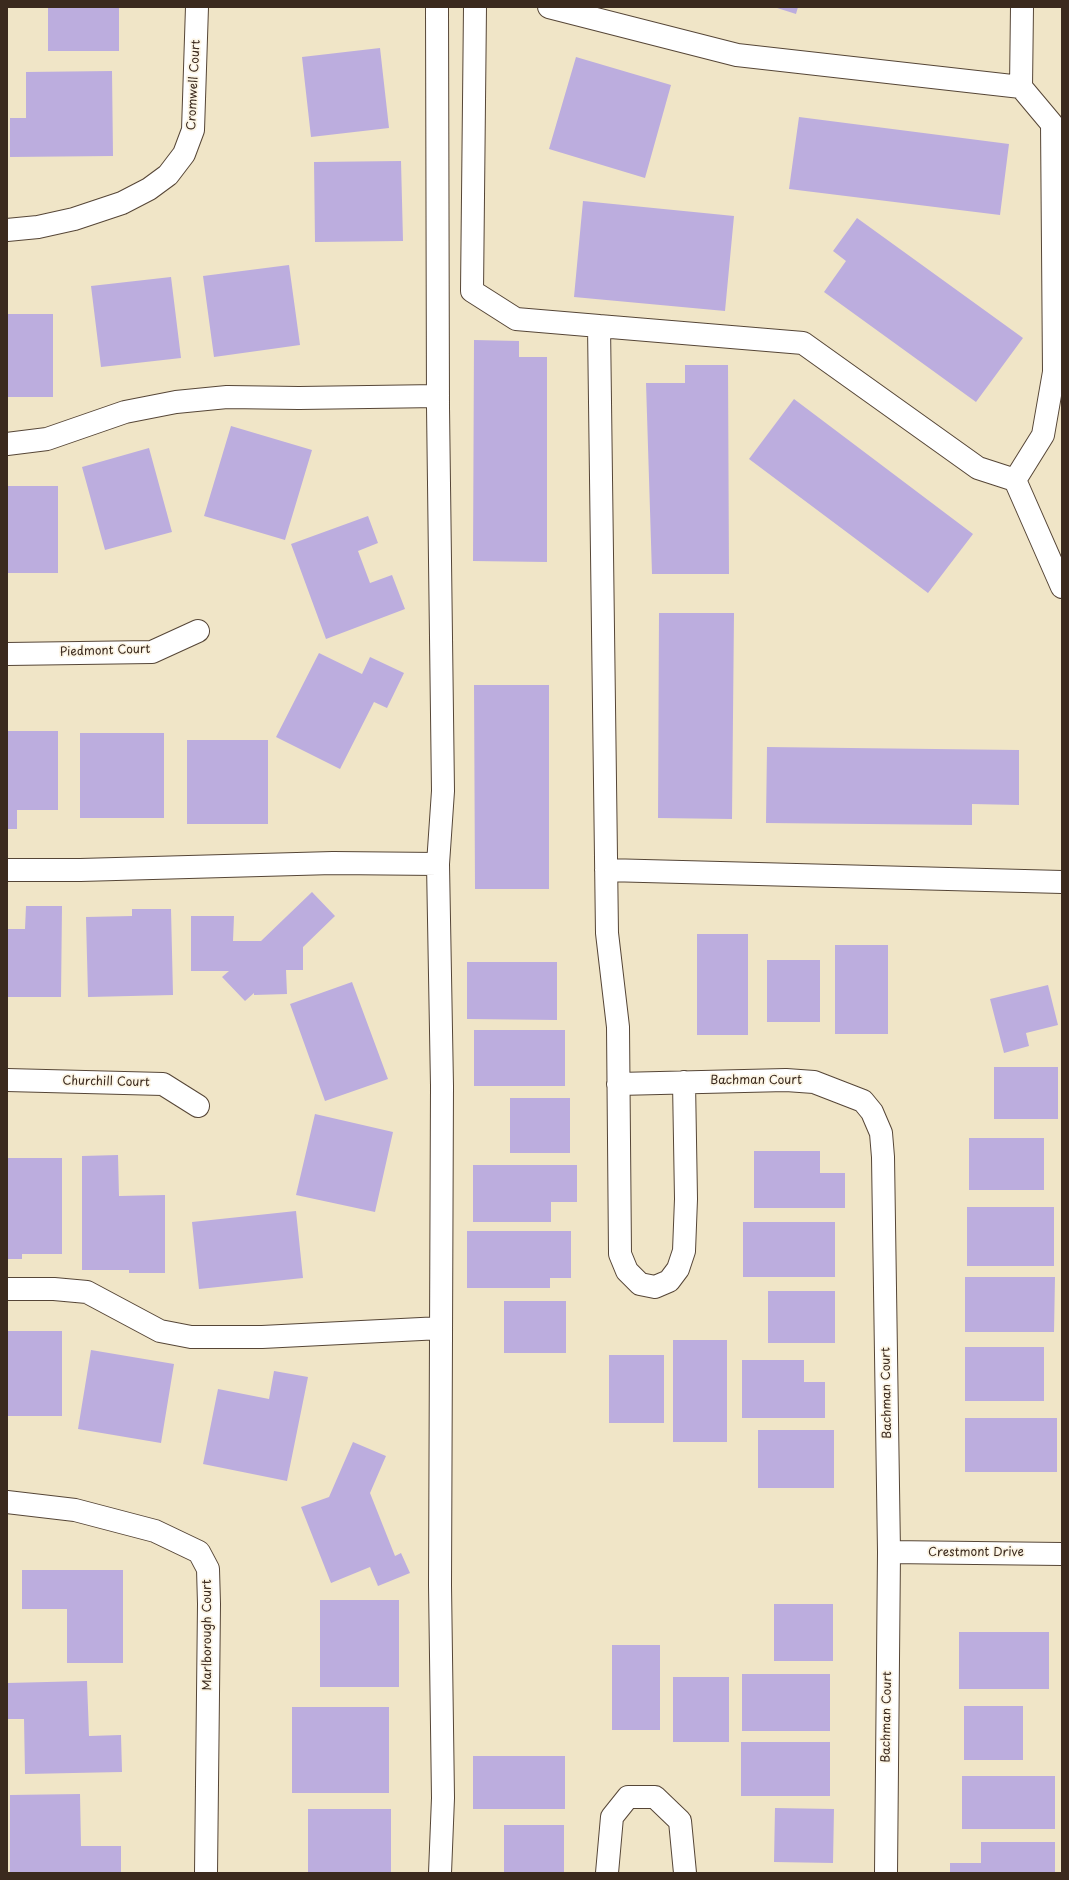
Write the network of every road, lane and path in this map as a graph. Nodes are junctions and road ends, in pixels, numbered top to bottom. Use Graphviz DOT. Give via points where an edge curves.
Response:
graph roads {
  1 [pos="197,7"];
  2 [pos="437,7"];
  3 [pos="475,7"];
  4 [pos="549,7"];
  5 [pos="1022,7"];
  6 [pos="1022,87"];
  7 [pos="7,230"];
  8 [pos="599,326"];
  9 [pos="438,396"];
  10 [pos="7,444"];
  11 [pos="1015,480"];
  12 [pos="1062,587"];
  13 [pos="198,630"];
  14 [pos="7,654"];
  15 [pos="438,864"];
  16 [pos="7,870"];
  17 [pos="606,870"];
  18 [pos="1062,882"];
  19 [pos="7,1080"];
  20 [pos="684,1082"];
  21 [pos="618,1084"];
  22 [pos="198,1106"];
  23 [pos="7,1289"];
  24 [pos="441,1328"];
  25 [pos="7,1502"];
  26 [pos="889,1552"];
  27 [pos="1062,1554"];
  28 [pos="206,1873"];
  29 [pos="440,1873"];
  30 [pos="607,1873"];
  31 [pos="685,1873"];
  32 [pos="886,1873"];
  1 -- 7 [label="street, Cromwell Court" via="194,130 184,154 168,175 149,189 115,205 74,219 38,227"];
  2 -- 9 [label="street"];
  3 -- 8 [label="street" via="472,291 516,319"];
  4 -- 6 [label="street" via="737,55"];
  5 -- 6 [label="street"];
  6 -- 11 [label="street" via="1052,124 1054,372 1043,435"];
  8 -- 11 [label="street" via="803,343 978,468"];
  8 -- 17 [label="street"];
  9 -- 10 [label="street" via="227,397 176,402 125,412 47,439"];
  9 -- 15 [label="street" via="443,791"];
  11 -- 12 [label="street"];
  13 -- 14 [label="street, Piedmont Court" via="152,652"];
  15 -- 16 [label="street" via="333,863"];
  15 -- 24 [label="street" via="442,1086"];
  17 -- 18 [label="street"];
  17 -- 21 [label="street" via="606,932 618,1027"];
  19 -- 22 [label="street, Churchill Court" via="163,1084"];
  20 -- 21 [label="street, Bachman Court"];
  20 -- 21 [label="street" via="684,1251 678,1269 669,1281 655,1287 640,1284 627,1271 620,1254"];
  20 -- 26 [label="street, Bachman Court" via="814,1082 863,1101 872,1112 881,1133 883,1157"];
  23 -- 24 [label="street" via="87,1292 160,1331 191,1337 262,1337"];
  24 -- 29 [label="street" via="440,1585 443,1798"];
  25 -- 28 [label="street, Marlborough Court" via="75,1510 155,1531 199,1552 208,1568"];
  26 -- 27 [label="street, Crestmont Drive"];
  26 -- 32 [label="street, Bachman Court"];
  30 -- 31 [label="street" via="612,1818 628,1798 655,1797 680,1821"];
}
